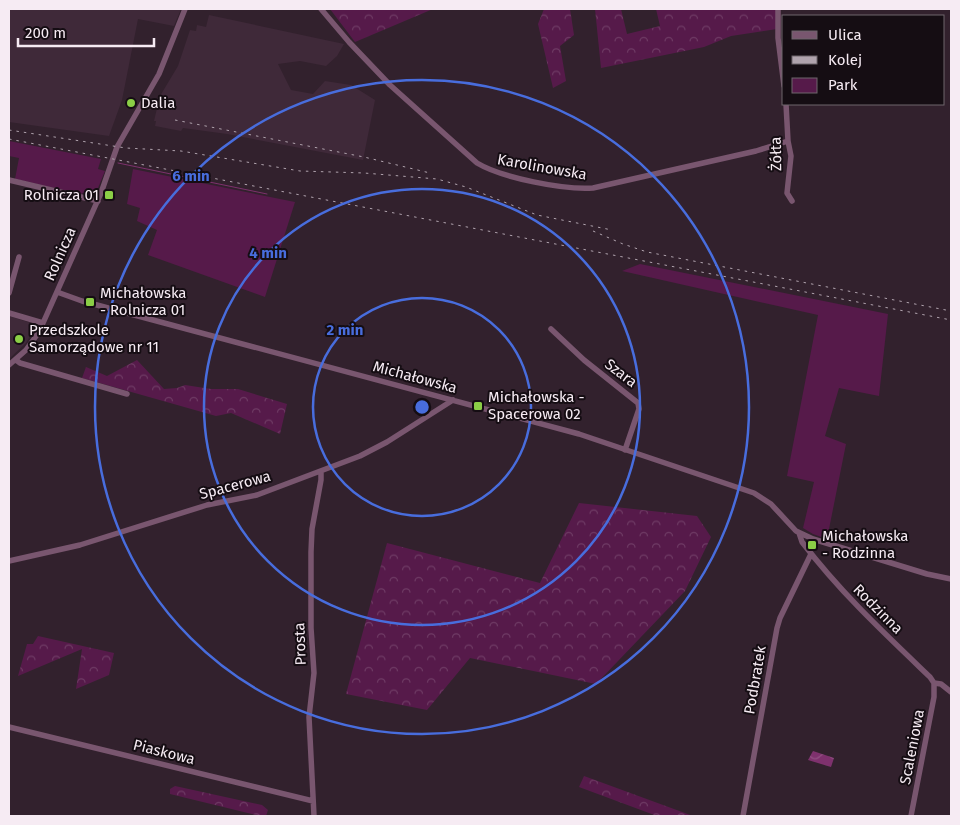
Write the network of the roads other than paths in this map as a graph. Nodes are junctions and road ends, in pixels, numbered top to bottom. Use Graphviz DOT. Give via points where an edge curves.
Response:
graph roads {
  1 [pos="185,9"];
  2 [pos="321,9"];
  3 [pos="778,9"];
  4 [pos="782,70"];
  5 [pos="786,105"];
  6 [pos="788,141"];
  7 [pos="9,180"];
  8 [pos="98,201"];
  9 [pos="792,201"];
  10 [pos="19,257"];
  11 [pos="11,275"];
  12 [pos="57,292"];
  13 [pos="9,293"];
  14 [pos="9,313"];
  15 [pos="43,323"];
  16 [pos="552,329"];
  17 [pos="16,360"];
  18 [pos="9,365"];
  19 [pos="127,394"];
  20 [pos="453,400"];
  21 [pos="625,450"];
  22 [pos="321,472"];
  23 [pos="799,533"];
  24 [pos="811,554"];
  25 [pos="9,561"];
  26 [pos="951,579"];
  27 [pos="934,683"];
  28 [pos="951,692"];
  29 [pos="9,727"];
  30 [pos="313,802"];
  31 [pos="314,816"];
  32 [pos="743,816"];
  33 [pos="911,816"];
  1 -- 8 [label="street, Rolnicza" via="159,74 117,146"];
  2 -- 6 [label="street, Karolinowska" via="390,85 488,170 539,182 593,188 749,153"];
  3 -- 4 [label="street"];
  5 -- 6 [label="street, Żółta"];
  6 -- 9 [label="street, Żółta" via="792,156 786,193"];
  7 -- 8 [label="street"];
  8 -- 12 [label="street, Rolnicza"];
  10 -- 11 [label="street"];
  11 -- 13 [label="street"];
  12 -- 15 [label="street, Rolnicza"];
  12 -- 20 [label="street, Michałowska"];
  14 -- 15 [label="street"];
  15 -- 17 [label="street, Rolnicza" via="31,344"];
  16 -- 21 [label="street, Szara" via="584,360 638,403 639,409"];
  17 -- 18 [label="street, Rolnicza"];
  17 -- 19 [label="street"];
  20 -- 21 [label="street, Michałowska" via="579,434"];
  20 -- 22 [label="street, Spacerowa" via="387,442"];
  21 -- 23 [label="street, Michałowska" via="754,494 771,504"];
  22 -- 25 [label="street, Spacerowa" via="257,495 207,505 80,545"];
  22 -- 30 [label="street, Prosta" via="311,552 314,673 309,718"];
  23 -- 24 [label="street, Rodzinna"];
  23 -- 26 [label="street, Michałowska" via="833,546"];
  24 -- 27 [label="street, Rodzinna" via="876,627"];
  24 -- 32 [label="street, Podbratek" via="777,628"];
  27 -- 28 [label="street, Rodzinna"];
  27 -- 33 [label="street, Scaleniowa"];
  29 -- 30 [label="street, Piaskowa"];
  30 -- 31 [label="street, Prosta"];
}
